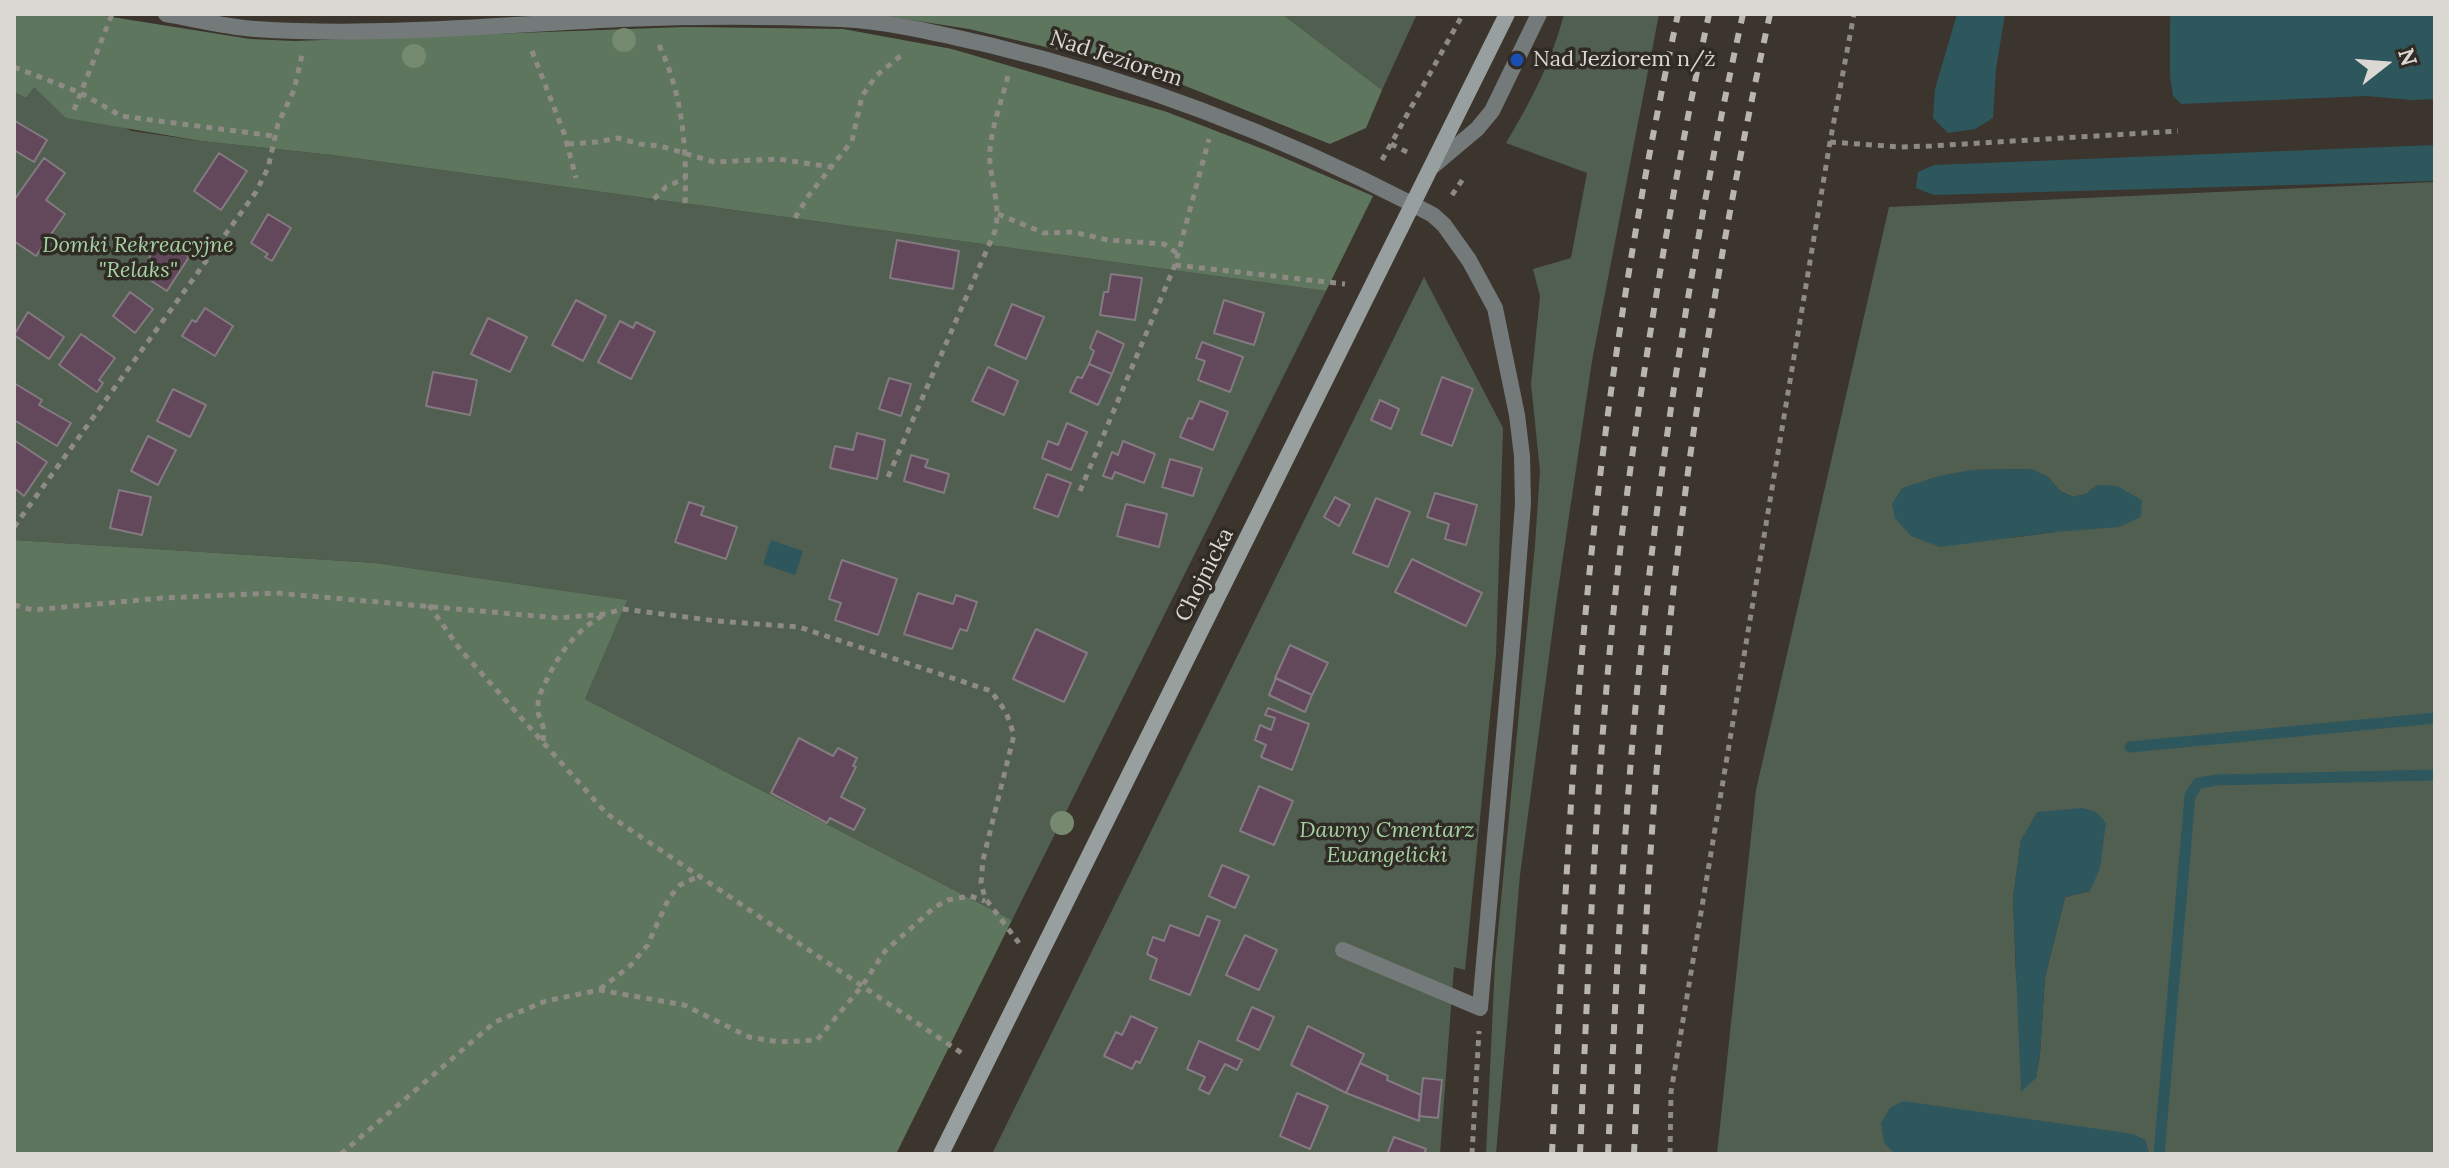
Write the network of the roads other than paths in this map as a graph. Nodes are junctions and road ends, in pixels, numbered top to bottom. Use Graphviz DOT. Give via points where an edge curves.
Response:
graph roads {
  1 [pos="166,14"];
  2 [pos="1507,14"];
  3 [pos="1539,14"];
  4 [pos="1433,166"];
  5 [pos="1414,205"];
  6 [pos="1343,950"];
  7 [pos="941,1154"];
  1 -- 5 [label="street, Nad Jeziorem" via="252,29 307,30 433,30 646,18 844,19 1077,67 1284,143"];
  2 -- 4 [label="street, Chojnicka"];
  3 -- 4 [label="street" via="1492,111"];
  4 -- 5 [label="street, Chojnicka"];
  5 -- 6 [label="street, Nad Jeziorem" via="1444,225 1495,308 1522,456 1523,504 1480,1008"];
  5 -- 7 [label="street, Chojnicka"];
}
